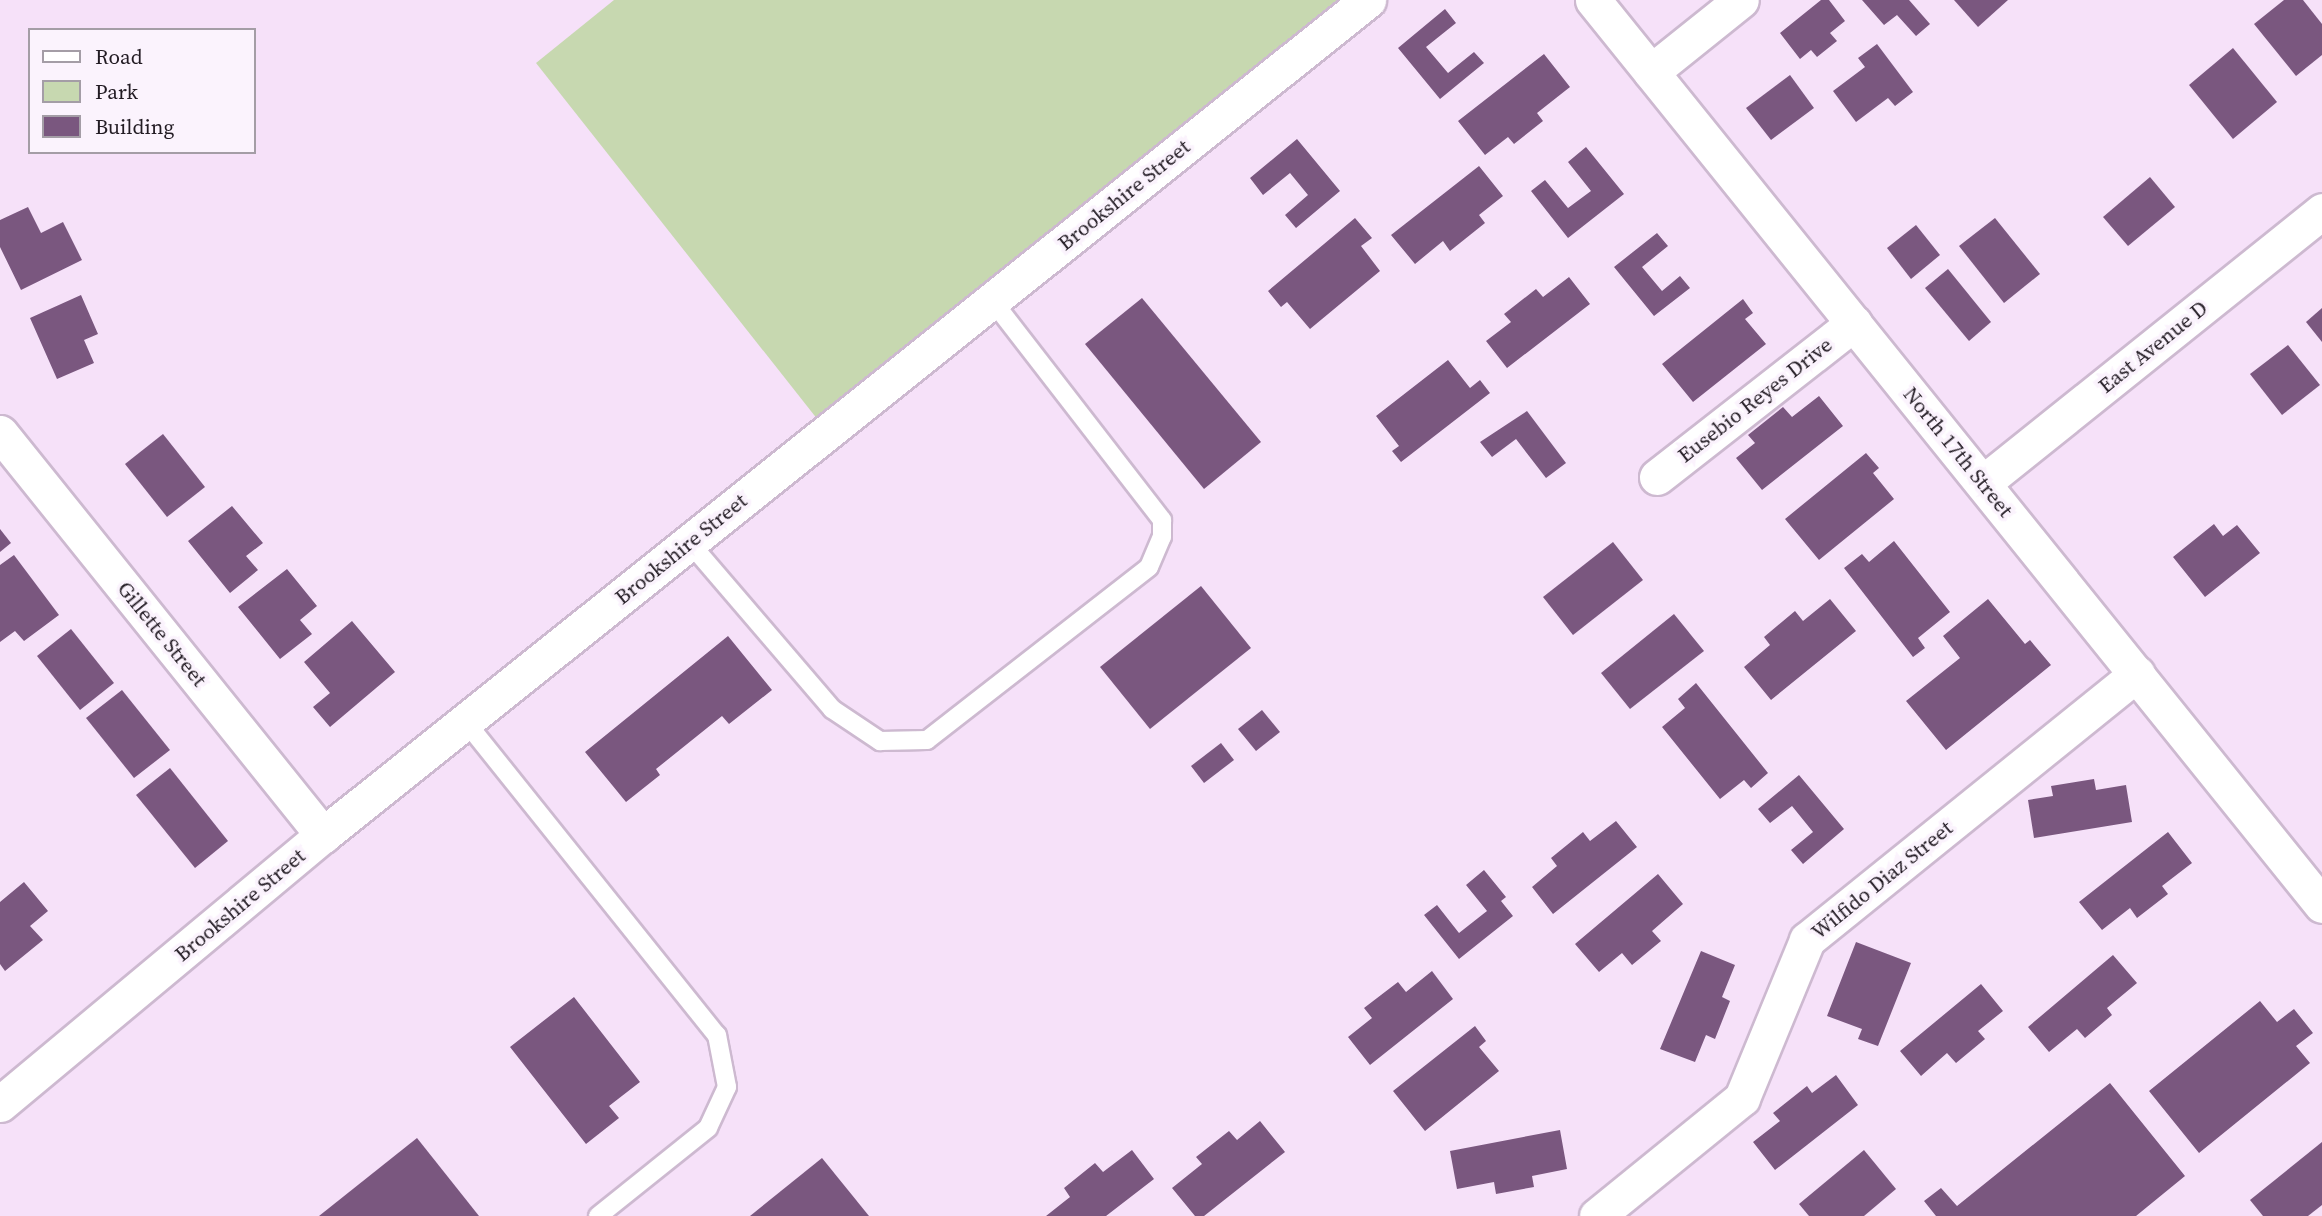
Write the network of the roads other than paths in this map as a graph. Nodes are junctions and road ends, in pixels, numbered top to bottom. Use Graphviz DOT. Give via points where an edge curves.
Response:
graph roads {
  1 [pos="1368,0"];
  2 [pos="1593,0"];
  3 [pos="1741,0"];
  4 [pos="1651,72"];
  5 [pos="2322,211"];
  6 [pos="992,300"];
  7 [pos="1854,323"];
  8 [pos="0,433"];
  9 [pos="1657,477"];
  10 [pos="1983,483"];
  11 [pos="689,542"];
  12 [pos="2137,674"];
  13 [pos="465,721"];
  14 [pos="323,835"];
  15 [pos="2319,895"];
  16 [pos="0,1105"];
  17 [pos="598,1216"];
  18 [pos="1597,1216"];
  1 -- 6 [label="street, Brookshire Street"];
  2 -- 4 [label="street, North 17th Street"];
  3 -- 4 [label="street"];
  4 -- 7 [label="street, North 17th Street"];
  5 -- 10 [label="street, East Avenue D"];
  6 -- 11 [label="street, Brookshire Street"];
  6 -- 11 [label="lane" via="1162,520 1162,537 1149,566 927,740 880,741 832,709"];
  7 -- 9 [label="street, Eusebio Reyes Drive"];
  7 -- 10 [label="street, North 17th Street"];
  8 -- 14 [label="street, Gillette Street"];
  10 -- 12 [label="street, North 17th Street"];
  11 -- 13 [label="street, Brookshire Street"];
  12 -- 15 [label="street, North 17th Street"];
  12 -- 18 [label="street, Wilfido Diaz Street" via="1807,940 1742,1098"];
  13 -- 14 [label="street, Brookshire Street"];
  13 -- 17 [label="lane" via="717,1035 727,1087 708,1128"];
  14 -- 16 [label="street, Brookshire Street"];
}
